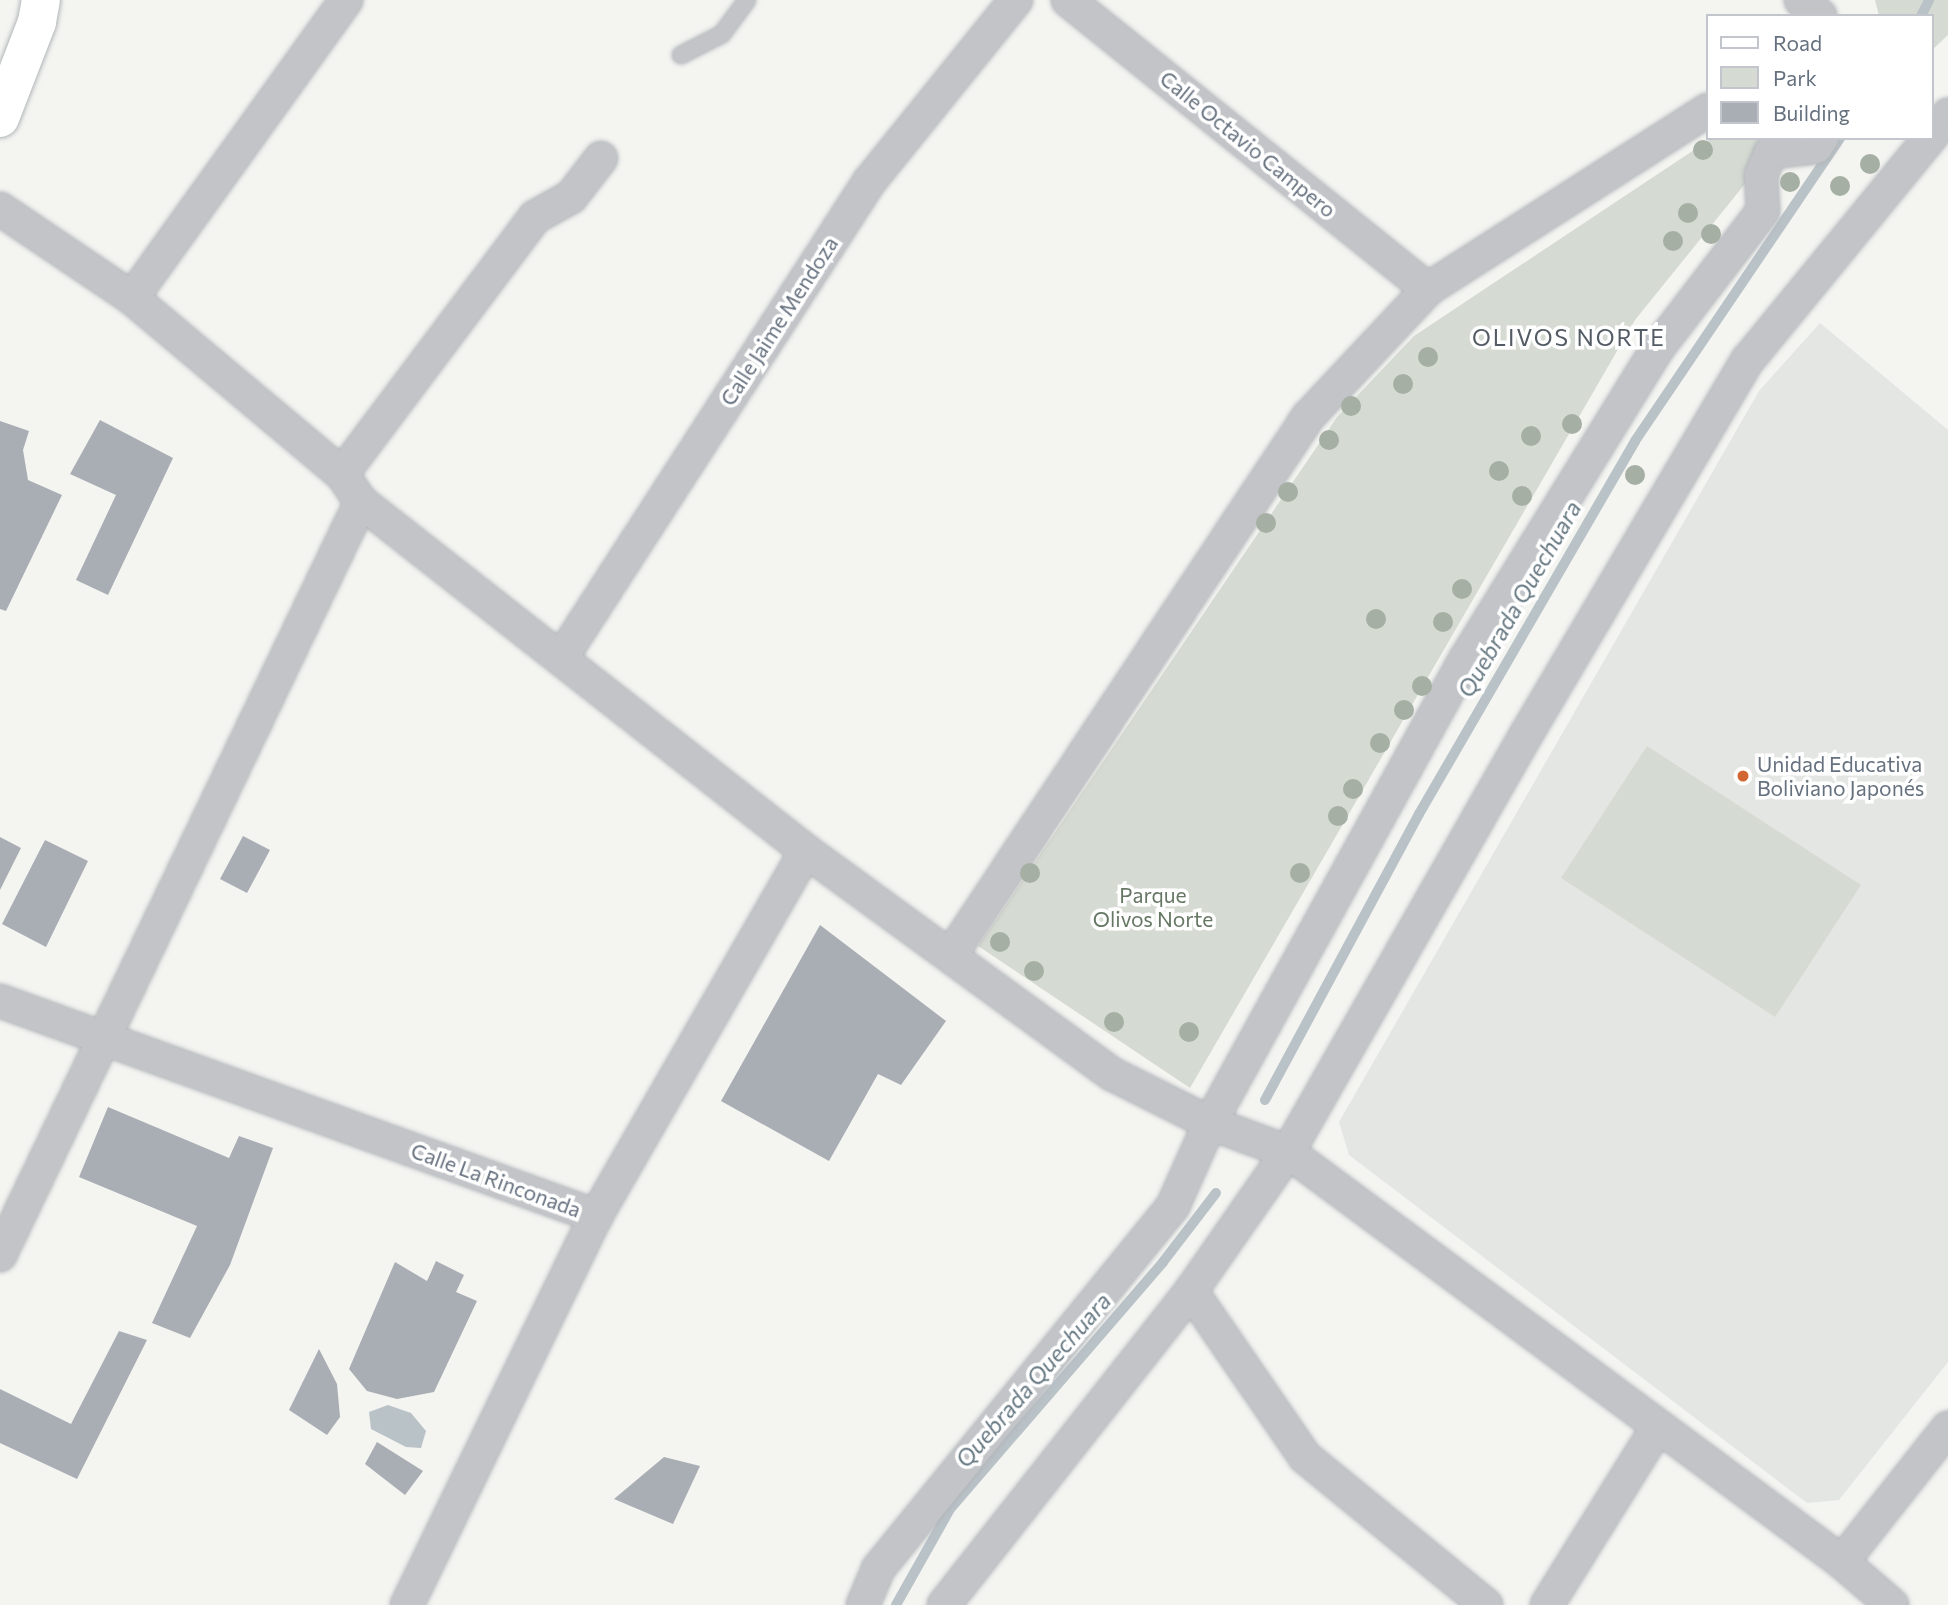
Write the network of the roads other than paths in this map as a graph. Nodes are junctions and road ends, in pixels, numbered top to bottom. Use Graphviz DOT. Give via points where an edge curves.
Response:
graph roads {
  1 [pos="41,0"];
  2 [pos="346,0"];
  3 [pos="747,0"];
  4 [pos="1016,0"];
  5 [pos="1068,0"];
  6 [pos="1801,0"];
  7 [pos="1818,14"];
  8 [pos="681,55"];
  9 [pos="1706,111"];
  10 [pos="1948,116"];
  11 [pos="0,118"];
  12 [pos="1934,133"];
  13 [pos="1821,140"];
  14 [pos="1929,140"];
  15 [pos="601,158"];
  16 [pos="0,209"];
  17 [pos="1427,289"];
  18 [pos="132,299"];
  19 [pos="342,474"];
  20 [pos="361,502"];
  21 [pos="562,657"];
  22 [pos="806,851"];
  23 [pos="951,955"];
  24 [pos="0,1001"];
  25 [pos="103,1039"];
  26 [pos="1210,1123"];
  27 [pos="1288,1152"];
  28 [pos="596,1216"];
  29 [pos="0,1255"];
  30 [pos="1191,1291"];
  31 [pos="1658,1427"];
  32 [pos="1948,1428"];
  33 [pos="1842,1562"];
  34 [pos="407,1605"];
  35 [pos="863,1605"];
  36 [pos="944,1605"];
  37 [pos="1486,1605"];
  38 [pos="1547,1605"];
  39 [pos="1892,1605"];
  1 -- 11 [label="main road"];
  2 -- 18 [label="street"];
  3 -- 8 [label="lane" via="722,34"];
  4 -- 21 [label="street, Calle Jaime Mendoza" via="869,182"];
  5 -- 17 [label="street, Calle Octavio Campero"];
  6 -- 7 [label="street"];
  9 -- 17 [label="street"];
  10 -- 12 [label="street"];
  13 -- 26 [label="street" via="1816,147 1770,152 1761,174 1763,211 1657,349 1465,660"];
  14 -- 27 [label="street" via="1748,360 1534,721"];
  15 -- 19 [label="street" via="570,197 535,216"];
  16 -- 18 [label="street"];
  17 -- 23 [label="street" via="1308,417"];
  18 -- 19 [label="street"];
  19 -- 20 [label="street"];
  20 -- 21 [label="street"];
  20 -- 25 [label="street"];
  21 -- 22 [label="street"];
  22 -- 23 [label="street"];
  22 -- 28 [label="street, Calle La Rinconada"];
  23 -- 26 [label="street" via="1112,1074"];
  24 -- 25 [label="street, Calle La Rinconada"];
  25 -- 28 [label="street, Calle La Rinconada"];
  25 -- 29 [label="street"];
  26 -- 27 [label="street"];
  26 -- 35 [label="street" via="1173,1206 878,1569"];
  27 -- 30 [label="street"];
  27 -- 31 [label="street"];
  28 -- 34 [label="street"];
  30 -- 36 [label="street"];
  30 -- 37 [label="street" via="1305,1457"];
  31 -- 33 [label="street"];
  31 -- 38 [label="street"];
  32 -- 33 [label="street"];
  33 -- 39 [label="street"];
}
